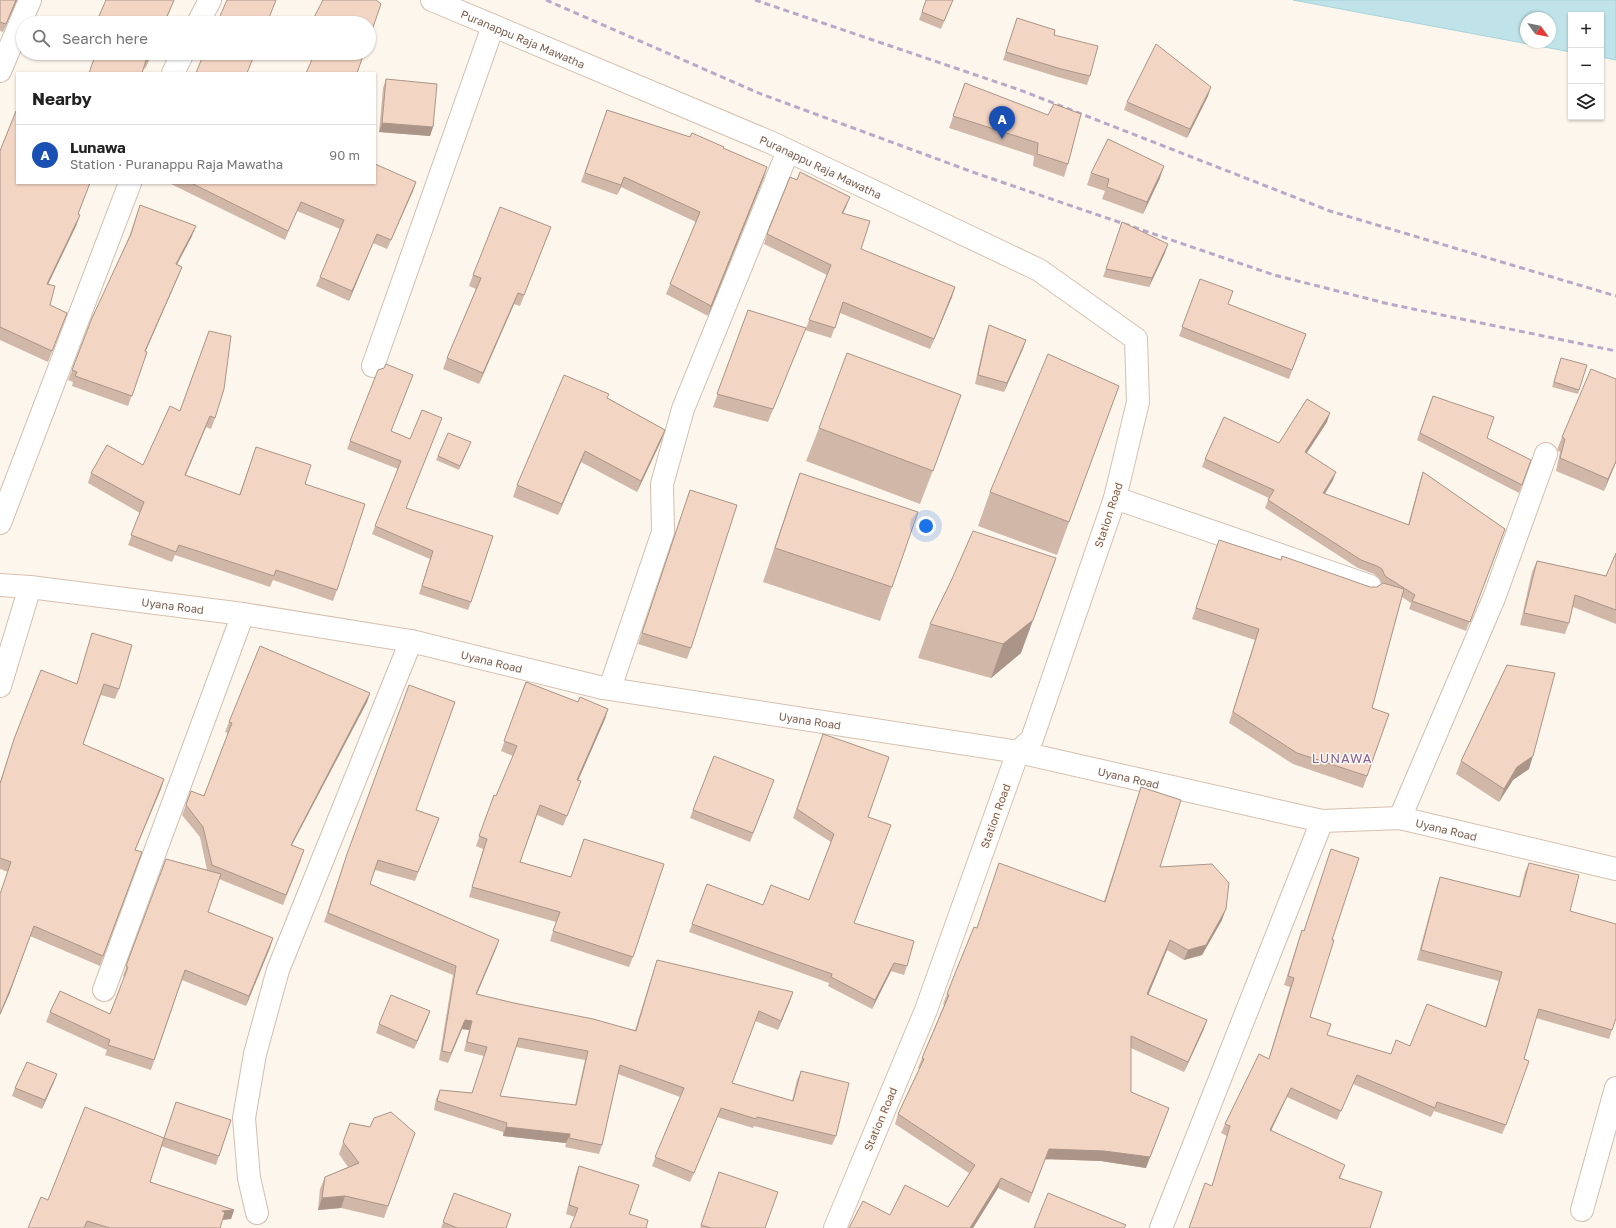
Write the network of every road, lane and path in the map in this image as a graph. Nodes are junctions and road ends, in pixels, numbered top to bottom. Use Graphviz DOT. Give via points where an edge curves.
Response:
graph roads {
  1 [pos="30,0"];
  2 [pos="210,0"];
  3 [pos="432,0"];
  4 [pos="23,16"];
  5 [pos="202,16"];
  6 [pos="493,26"];
  7 [pos="16,33"];
  8 [pos="180,60"];
  9 [pos="0,71"];
  10 [pos="174,72"];
  11 [pos="788,151"];
  12 [pos="130,184"];
  13 [pos="372,366"];
  14 [pos="1138,402"];
  15 [pos="1546,454"];
  16 [pos="1115,498"];
  17 [pos="0,523"];
  18 [pos="0,585"];
  19 [pos="1370,586"];
  20 [pos="30,587"];
  21 [pos="243,614"];
  22 [pos="411,641"];
  23 [pos="0,686"];
  24 [pos="603,688"];
  25 [pos="1018,752"];
  26 [pos="1400,818"];
  27 [pos="1322,821"];
  28 [pos="1616,869"];
  29 [pos="104,990"];
  30 [pos="1616,1088"];
  31 [pos="1582,1210"];
  32 [pos="257,1213"];
  33 [pos="835,1228"];
  34 [pos="1162,1228"];
  1 -- 4 [label="street"];
  2 -- 5 [label="street"];
  3 -- 6 [label="street, Puranappu Raja Mawatha"];
  6 -- 11 [label="street, Puranappu Raja Mawatha"];
  6 -- 13 [label="street"];
  7 -- 9 [label="street"];
  8 -- 10 [label="street"];
  11 -- 14 [label="street, Puranappu Raja Mawatha" via="1039,270 1058,283 1136,339"];
  11 -- 24 [label="street" via="683,409 662,484 663,532 610,688"];
  12 -- 17 [label="street"];
  14 -- 16 [label="street, Station Road"];
  15 -- 26 [label="street" via="1494,598"];
  16 -- 19 [label="street"];
  16 -- 25 [label="street, Station Road" via="1032,739"];
  18 -- 20 [label="street, Uyana Road"];
  20 -- 21 [label="street, Uyana Road"];
  20 -- 23 [label="street"];
  21 -- 22 [label="street, Uyana Road"];
  21 -- 29 [label="street"];
  22 -- 24 [label="street, Uyana Road"];
  22 -- 32 [label="street" via="278,970 255,1054 244,1118 249,1178"];
  24 -- 25 [label="street, Uyana Road"];
  25 -- 27 [label="street, Uyana Road"];
  25 -- 33 [label="street, Station Road" via="926,1010"];
  26 -- 27 [label="street, Uyana Road"];
  26 -- 28 [label="street, Uyana Road"];
  27 -- 34 [label="street"];
  30 -- 31 [label="street"];
}
